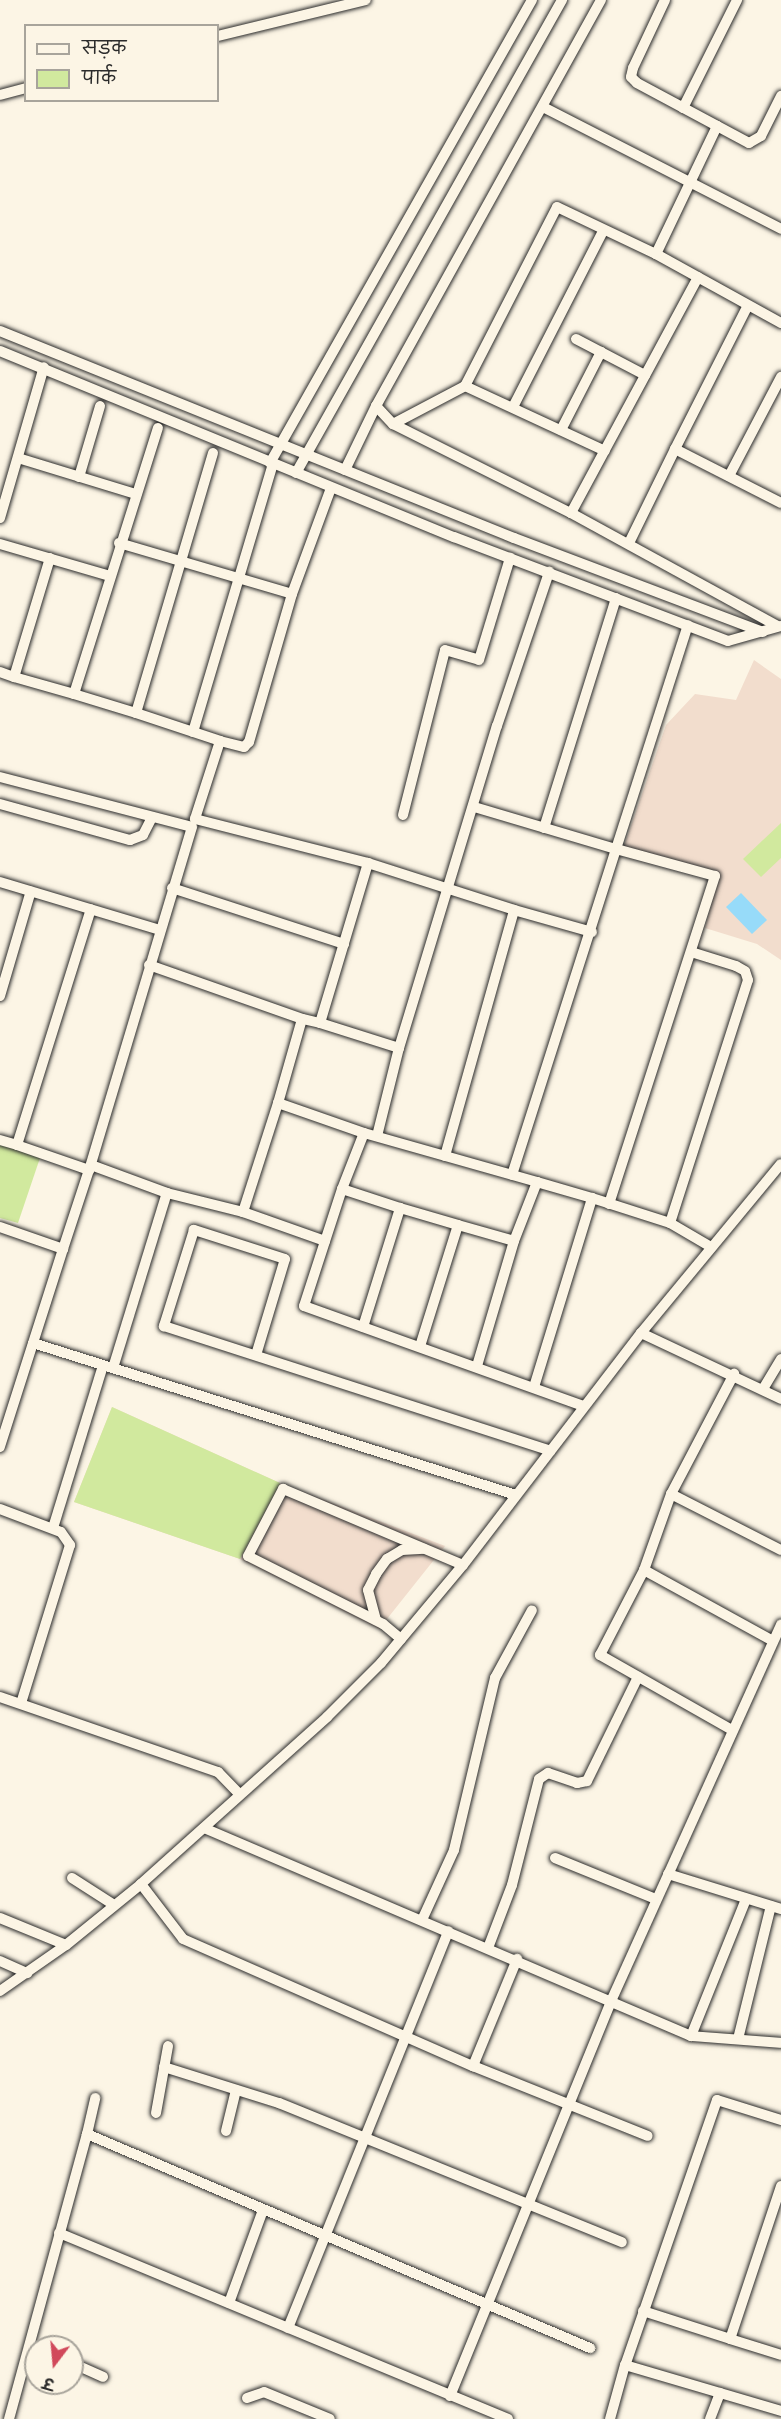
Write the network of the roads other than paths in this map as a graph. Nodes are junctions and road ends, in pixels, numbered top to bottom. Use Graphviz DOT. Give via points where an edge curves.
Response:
graph roads {
  1 [pos="366,0"];
  2 [pos="532,0"];
  3 [pos="562,0"];
  4 [pos="601,0"];
  5 [pos="666,0"];
  6 [pos="737,0"];
  7 [pos="219,36"];
  8 [pos="24,89"];
  9 [pos="0,95"];
  10 [pos="781,96"];
  11 [pos="543,107"];
  12 [pos="683,108"];
  13 [pos="717,126"];
  14 [pos="691,183"];
  15 [pos="781,229"];
  16 [pos="603,231"];
  17 [pos="656,254"];
  18 [pos="698,277"];
  19 [pos="748,306"];
  20 [pos="781,323"];
  21 [pos="0,331"];
  22 [pos="576,339"];
  23 [pos="0,351"];
  24 [pos="601,352"];
  25 [pos="44,368"];
  26 [pos="645,375"];
  27 [pos="781,377"];
  28 [pos="465,386"];
  29 [pos="100,406"];
  30 [pos="376,406"];
  31 [pos="513,407"];
  32 [pos="393,424"];
  33 [pos="158,428"];
  34 [pos="561,430"];
  35 [pos="280,444"];
  36 [pos="675,448"];
  37 [pos="604,451"];
  38 [pos="213,453"];
  39 [pos="306,454"];
  40 [pos="18,458"];
  41 [pos="272,463"];
  42 [pos="345,470"];
  43 [pos="296,473"];
  44 [pos="729,476"];
  45 [pos="79,477"];
  46 [pos="331,488"];
  47 [pos="4,491"];
  48 [pos="136,494"];
  49 [pos="781,503"];
  50 [pos="572,513"];
  51 [pos="0,518"];
  52 [pos="119,543"];
  53 [pos="628,543"];
  54 [pos="0,544"];
  55 [pos="50,558"];
  56 [pos="510,558"];
  57 [pos="180,561"];
  58 [pos="549,572"];
  59 [pos="110,576"];
  60 [pos="238,579"];
  61 [pos="292,594"];
  62 [pos="616,598"];
  63 [pos="688,625"];
  64 [pos="779,626"];
  65 [pos="763,632"];
  66 [pos="0,672"];
  67 [pos="14,677"];
  68 [pos="74,694"];
  69 [pos="136,713"];
  70 [pos="193,732"];
  71 [pos="220,741"];
  72 [pos="0,777"];
  73 [pos="0,804"];
  74 [pos="474,807"];
  75 [pos="403,815"];
  76 [pos="152,817"];
  77 [pos="194,823"];
  78 [pos="544,828"];
  79 [pos="616,849"];
  80 [pos="368,863"];
  81 [pos="0,882"];
  82 [pos="172,888"];
  83 [pos="31,891"];
  84 [pos="448,891"];
  85 [pos="91,909"];
  86 [pos="514,910"];
  87 [pos="160,930"];
  88 [pos="592,932"];
  89 [pos="344,944"];
  90 [pos="691,952"];
  91 [pos="149,965"];
  92 [pos="0,996"];
  93 [pos="302,1019"];
  94 [pos="320,1023"];
  95 [pos="399,1048"];
  96 [pos="278,1104"];
  97 [pos="364,1133"];
  98 [pos="377,1136"];
  99 [pos="0,1140"];
  100 [pos="17,1145"];
  101 [pos="445,1156"];
  102 [pos="781,1164"];
  103 [pos="90,1168"];
  104 [pos="512,1175"];
  105 [pos="771,1176"];
  106 [pos="781,1181"];
  107 [pos="537,1182"];
  108 [pos="342,1189"];
  109 [pos="167,1193"];
  110 [pos="592,1198"];
  111 [pos="609,1204"];
  112 [pos="400,1208"];
  113 [pos="243,1212"];
  114 [pos="670,1223"];
  115 [pos="458,1224"];
  116 [pos="0,1227"];
  117 [pos="325,1241"];
  118 [pos="514,1241"];
  119 [pos="711,1247"];
  120 [pos="63,1249"];
  121 [pos="363,1327"];
  122 [pos="641,1333"];
  123 [pos="33,1342"];
  124 [pos="420,1346"];
  125 [pos="256,1355"];
  126 [pos="781,1359"];
  127 [pos="108,1366"];
  128 [pos="477,1366"];
  129 [pos="734,1374"];
  130 [pos="534,1387"];
  131 [pos="763,1389"];
  132 [pos="781,1399"];
  133 [pos="583,1406"];
  134 [pos="0,1447"];
  135 [pos="550,1451"];
  136 [pos="671,1494"];
  137 [pos="516,1495"];
  138 [pos="0,1509"];
  139 [pos="53,1528"];
  140 [pos="428,1549"];
  141 [pos="781,1550"];
  142 [pos="463,1565"];
  143 [pos="644,1570"];
  144 [pos="532,1610"];
  145 [pos="376,1620"];
  146 [pos="781,1624"];
  147 [pos="401,1639"];
  148 [pos="773,1641"];
  149 [pos="638,1677"];
  150 [pos="0,1697"];
  151 [pos="21,1703"];
  152 [pos="732,1730"];
  153 [pos="239,1794"];
  154 [pos="204,1828"];
  155 [pos="555,1858"];
  156 [pos="668,1874"];
  157 [pos="72,1878"];
  158 [pos="141,1884"];
  159 [pos="657,1899"];
  160 [pos="746,1899"];
  161 [pos="114,1905"];
  162 [pos="776,1907"];
  163 [pos="0,1918"];
  164 [pos="422,1920"];
  165 [pos="448,1931"];
  166 [pos="66,1945"];
  167 [pos="488,1948"];
  168 [pos="517,1959"];
  169 [pos="0,1961"];
  170 [pos="27,1973"];
  171 [pos="0,1991"];
  172 [pos="612,1999"];
  173 [pos="691,2036"];
  174 [pos="406,2037"];
  175 [pos="738,2039"];
  176 [pos="781,2043"];
  177 [pos="168,2046"];
  178 [pos="473,2066"];
  179 [pos="164,2067"];
  180 [pos="236,2090"];
  181 [pos="95,2098"];
  182 [pos="570,2105"];
  183 [pos="156,2113"];
  184 [pos="781,2120"];
  185 [pos="226,2131"];
  186 [pos="87,2134"];
  187 [pos="648,2136"];
  188 [pos="366,2140"];
  189 [pos="781,2186"];
  190 [pos="529,2204"];
  191 [pos="263,2210"];
  192 [pos="59,2233"];
  193 [pos="327,2234"];
  194 [pos="622,2242"];
  195 [pos="229,2303"];
  196 [pos="488,2305"];
  197 [pos="643,2311"];
  198 [pos="288,2328"];
  199 [pos="36,2335"];
  200 [pos="730,2339"];
  201 [pos="590,2348"];
  202 [pos="781,2355"];
  203 [pos="625,2365"];
  204 [pos="84,2368"];
  205 [pos="24,2375"];
  206 [pos="103,2377"];
  207 [pos="720,2392"];
  208 [pos="450,2396"];
  209 [pos="247,2398"];
  210 [pos="781,2411"];
  211 [pos="9,2419"];
  212 [pos="330,2419"];
  213 [pos="508,2419"];
  214 [pos="610,2419"];
  215 [pos="710,2419"];
  1 -- 7 [label="street"];
  2 -- 35 [label="street"];
  3 -- 39 [label="street"];
  4 -- 11 [label="street"];
  5 -- 12 [label="street" via="632,76"];
  6 -- 12 [label="street"];
  8 -- 9 [label="street"];
  10 -- 13 [label="street" via="756,142 749,143"];
  11 -- 14 [label="street"];
  11 -- 30 [label="street"];
  12 -- 13 [label="street"];
  13 -- 14 [label="street"];
  14 -- 15 [label="street"];
  14 -- 17 [label="street"];
  16 -- 17 [label="street"];
  16 -- 28 [label="street" via="557,207"];
  16 -- 31 [label="street"];
  17 -- 18 [label="street"];
  18 -- 19 [label="street"];
  18 -- 26 [label="street"];
  19 -- 20 [label="street"];
  19 -- 36 [label="street"];
  21 -- 35 [label="street"];
  22 -- 24 [label="street"];
  23 -- 25 [label="street"];
  24 -- 26 [label="street"];
  24 -- 34 [label="street"];
  25 -- 40 [label="street"];
  25 -- 41 [label="street"];
  26 -- 37 [label="street"];
  27 -- 44 [label="street"];
  28 -- 31 [label="street"];
  28 -- 32 [label="street"];
  29 -- 45 [label="street"];
  30 -- 32 [label="street"];
  30 -- 42 [label="street"];
  31 -- 34 [label="street"];
  32 -- 50 [label="street"];
  33 -- 48 [label="street"];
  34 -- 37 [label="street"];
  35 -- 39 [label="street"];
  35 -- 41 [label="street"];
  36 -- 44 [label="street"];
  36 -- 53 [label="street"];
  37 -- 50 [label="street"];
  38 -- 57 [label="street"];
  39 -- 42 [label="street"];
  39 -- 43 [label="street"];
  40 -- 45 [label="street"];
  40 -- 47 [label="street"];
  41 -- 43 [label="street"];
  41 -- 60 [label="street"];
  42 -- 65 [label="street"];
  43 -- 46 [label="street"];
  44 -- 49 [label="street"];
  45 -- 48 [label="street"];
  46 -- 56 [label="street"];
  46 -- 61 [label="street"];
  47 -- 51 [label="street"];
  48 -- 52 [label="street"];
  50 -- 53 [label="street"];
  52 -- 57 [label="street"];
  52 -- 59 [label="street"];
  53 -- 64 [label="street"];
  54 -- 55 [label="street"];
  55 -- 59 [label="street"];
  55 -- 67 [label="street"];
  56 -- 58 [label="street"];
  56 -- 75 [label="street" via="478,660 445,650"];
  57 -- 60 [label="street"];
  57 -- 69 [label="street"];
  58 -- 62 [label="street"];
  58 -- 74 [label="street"];
  59 -- 68 [label="street"];
  60 -- 61 [label="street"];
  60 -- 70 [label="street"];
  61 -- 71 [label="street" via="249,742 244,747"];
  62 -- 63 [label="street"];
  62 -- 78 [label="street"];
  63 -- 65 [label="street" via="728,641"];
  63 -- 79 [label="street"];
  64 -- 65 [label="street"];
  66 -- 67 [label="street"];
  67 -- 68 [label="street"];
  68 -- 69 [label="street"];
  69 -- 70 [label="street"];
  70 -- 71 [label="street"];
  71 -- 77 [label="street"];
  72 -- 76 [label="street"];
  73 -- 76 [label="street" via="130,840 142,835"];
  74 -- 78 [label="street"];
  74 -- 84 [label="street"];
  76 -- 77 [label="street"];
  77 -- 80 [label="street"];
  77 -- 82 [label="street"];
  78 -- 79 [label="street"];
  79 -- 88 [label="street"];
  79 -- 90 [label="street" via="715,876"];
  80 -- 84 [label="street"];
  80 -- 89 [label="street"];
  81 -- 83 [label="street"];
  82 -- 87 [label="street"];
  82 -- 89 [label="street"];
  83 -- 85 [label="street"];
  83 -- 92 [label="street"];
  84 -- 86 [label="street"];
  84 -- 95 [label="street"];
  85 -- 87 [label="street"];
  85 -- 100 [label="street"];
  86 -- 88 [label="street"];
  86 -- 101 [label="street"];
  87 -- 91 [label="street"];
  88 -- 104 [label="street"];
  89 -- 94 [label="street"];
  90 -- 111 [label="street"];
  90 -- 114 [label="street" via="736,966 745,971 748,980"];
  91 -- 93 [label="street"];
  91 -- 103 [label="street"];
  93 -- 94 [label="street"];
  93 -- 96 [label="street"];
  94 -- 95 [label="street"];
  95 -- 98 [label="street"];
  96 -- 97 [label="street"];
  96 -- 113 [label="street"];
  97 -- 98 [label="street"];
  97 -- 108 [label="street"];
  98 -- 101 [label="street"];
  99 -- 100 [label="street"];
  100 -- 103 [label="street"];
  101 -- 104 [label="street"];
  102 -- 105 [label="street"];
  103 -- 109 [label="street"];
  103 -- 120 [label="street"];
  104 -- 107 [label="street"];
  105 -- 106 [label="street"];
  105 -- 119 [label="street"];
  107 -- 110 [label="street"];
  107 -- 118 [label="street"];
  108 -- 112 [label="street"];
  108 -- 117 [label="street"];
  109 -- 113 [label="street"];
  109 -- 127 [label="street"];
  110 -- 111 [label="street"];
  110 -- 130 [label="street"];
  111 -- 114 [label="street"];
  112 -- 115 [label="street"];
  112 -- 121 [label="street"];
  113 -- 117 [label="street"];
  114 -- 119 [label="street"];
  115 -- 118 [label="street"];
  115 -- 124 [label="street"];
  116 -- 120 [label="street"];
  117 -- 121 [label="street" via="304,1306"];
  118 -- 128 [label="street"];
  119 -- 122 [label="street"];
  120 -- 123 [label="street"];
  121 -- 124 [label="street"];
  122 -- 129 [label="street"];
  122 -- 133 [label="street"];
  123 -- 127 [label="street"];
  123 -- 134 [label="street"];
  124 -- 128 [label="street"];
  125 -- 125 [label="street" via="164,1326 194,1230 285,1259"];
  125 -- 135 [label="street"];
  126 -- 131 [label="street"];
  127 -- 137 [label="street"];
  127 -- 139 [label="street"];
  128 -- 130 [label="street"];
  129 -- 131 [label="street"];
  129 -- 136 [label="street"];
  130 -- 133 [label="street"];
  131 -- 132 [label="street"];
  133 -- 135 [label="street"];
  135 -- 137 [label="street"];
  136 -- 141 [label="street"];
  136 -- 143 [label="street"];
  137 -- 142 [label="street"];
  138 -- 139 [label="street"];
  139 -- 151 [label="street" via="67,1536 69,1550"];
  140 -- 142 [label="street"];
  140 -- 145 [label="street" via="402,1550 376,1574 368,1590"];
  140 -- 145 [label="street" via="282,1489 248,1556"];
  142 -- 147 [label="street"];
  143 -- 148 [label="street"];
  143 -- 149 [label="street" via="600,1655"];
  144 -- 164 [label="street" via="495,1678 454,1850"];
  145 -- 147 [label="street"];
  146 -- 148 [label="street"];
  147 -- 153 [label="street" via="327,1717"];
  148 -- 152 [label="street"];
  149 -- 152 [label="street"];
  149 -- 167 [label="street" via="587,1780 577,1783 548,1773 539,1779 512,1885"];
  150 -- 151 [label="street"];
  151 -- 153 [label="street" via="218,1772"];
  152 -- 156 [label="street"];
  153 -- 154 [label="street"];
  154 -- 158 [label="street"];
  154 -- 164 [label="street"];
  155 -- 159 [label="street"];
  156 -- 159 [label="street"];
  156 -- 160 [label="street"];
  157 -- 161 [label="street"];
  158 -- 161 [label="street"];
  158 -- 174 [label="street" via="183,1939"];
  159 -- 172 [label="street"];
  160 -- 162 [label="street"];
  160 -- 173 [label="street"];
  161 -- 166 [label="street"];
  162 -- 175 [label="street"];
  163 -- 166 [label="street"];
  164 -- 165 [label="street"];
  165 -- 167 [label="street"];
  165 -- 174 [label="street"];
  166 -- 170 [label="street"];
  167 -- 168 [label="street"];
  168 -- 172 [label="street"];
  168 -- 178 [label="street"];
  169 -- 170 [label="street"];
  170 -- 171 [label="street"];
  172 -- 173 [label="street"];
  172 -- 182 [label="street"];
  173 -- 175 [label="street"];
  174 -- 178 [label="street"];
  174 -- 188 [label="street"];
  175 -- 176 [label="street"];
  177 -- 179 [label="street"];
  178 -- 182 [label="street"];
  179 -- 180 [label="street"];
  179 -- 183 [label="street"];
  180 -- 185 [label="street"];
  180 -- 188 [label="street" via="279,2103"];
  181 -- 186 [label="street"];
  182 -- 187 [label="street"];
  182 -- 190 [label="street"];
  184 -- 197 [label="street" via="717,2100"];
  186 -- 191 [label="street"];
  186 -- 192 [label="street"];
  188 -- 190 [label="street"];
  188 -- 193 [label="street"];
  189 -- 200 [label="street"];
  190 -- 194 [label="street"];
  190 -- 196 [label="street"];
  191 -- 193 [label="street"];
  191 -- 195 [label="street"];
  192 -- 195 [label="street"];
  192 -- 199 [label="street"];
  193 -- 196 [label="street"];
  193 -- 198 [label="street"];
  195 -- 198 [label="street"];
  196 -- 201 [label="street"];
  196 -- 208 [label="street"];
  197 -- 200 [label="street"];
  197 -- 203 [label="street"];
  198 -- 208 [label="street"];
  200 -- 202 [label="street"];
  203 -- 207 [label="street"];
  203 -- 214 [label="street"];
  204 -- 206 [label="street"];
  205 -- 211 [label="street"];
  207 -- 210 [label="street"];
  207 -- 215 [label="street"];
  208 -- 213 [label="street"];
  209 -- 212 [label="street" via="264,2392"];
}
